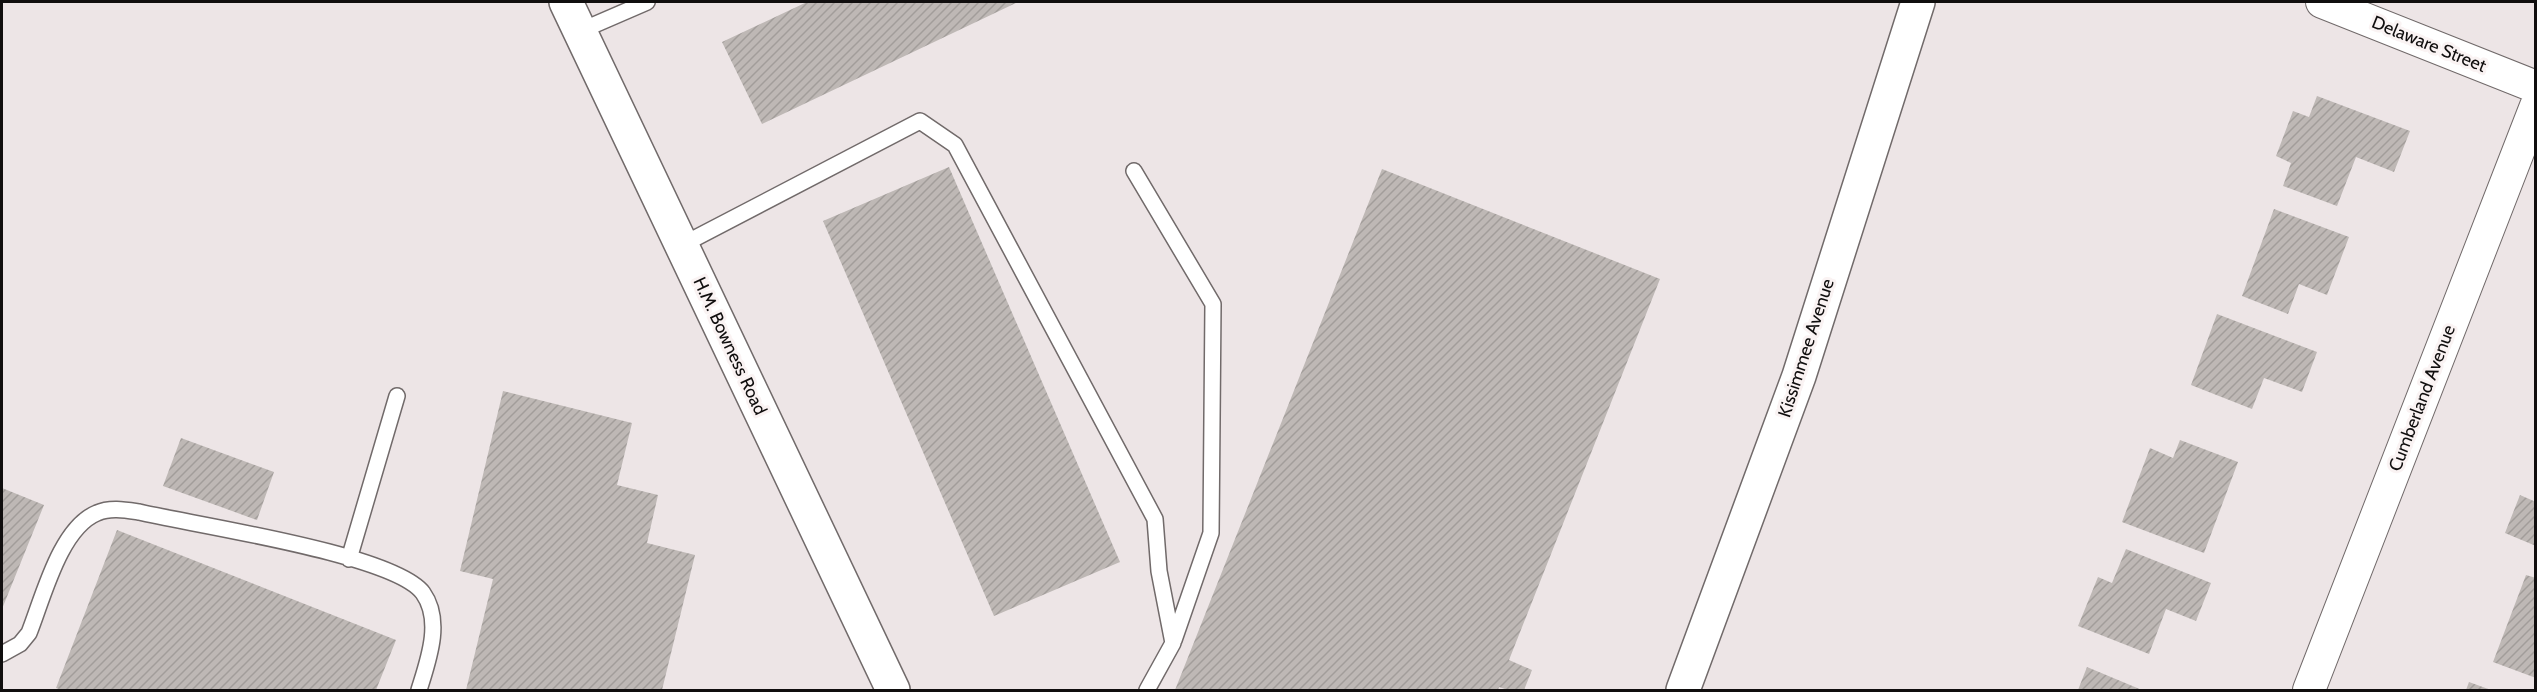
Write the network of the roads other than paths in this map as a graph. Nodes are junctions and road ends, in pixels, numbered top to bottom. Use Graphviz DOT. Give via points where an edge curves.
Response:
graph roads {
  1 [pos="566,2"];
  2 [pos="647,2"];
  3 [pos="1918,2"];
  4 [pos="2322,2"];
  5 [pos="580,31"];
  6 [pos="2535,87"];
  7 [pos="2535,106"];
  8 [pos="1134,171"];
  9 [pos="682,245"];
  10 [pos="397,396"];
  11 [pos="349,559"];
  12 [pos="1173,643"];
  13 [pos="2,654"];
  14 [pos="418,690"];
  15 [pos="893,690"];
  16 [pos="1147,690"];
  17 [pos="1683,690"];
  18 [pos="2309,690"];
  1 -- 5 [label="main road, H.M. Bowness Road"];
  2 -- 5 [label="lane"];
  3 -- 17 [label="main road, Kissimmee Avenue" via="1799,376"];
  4 -- 6 [label="street, Delaware Street"];
  5 -- 9 [label="main road, H.M. Bowness Road"];
  7 -- 18 [label="street, Cumberland Avenue"];
  8 -- 12 [label="lane" via="1213,304 1211,533"];
  9 -- 12 [label="lane" via="920,121 955,145 1155,519 1159,571"];
  9 -- 15 [label="main road, H.M. Bowness Road"];
  10 -- 11 [label="lane"];
  11 -- 13 [label="lane" via="293,542 139,512 98,512 79,524 67,541 29,633 20,644"];
  11 -- 14 [label="lane" via="406,578 423,593 431,610 433,633"];
  12 -- 16 [label="lane"];
}
